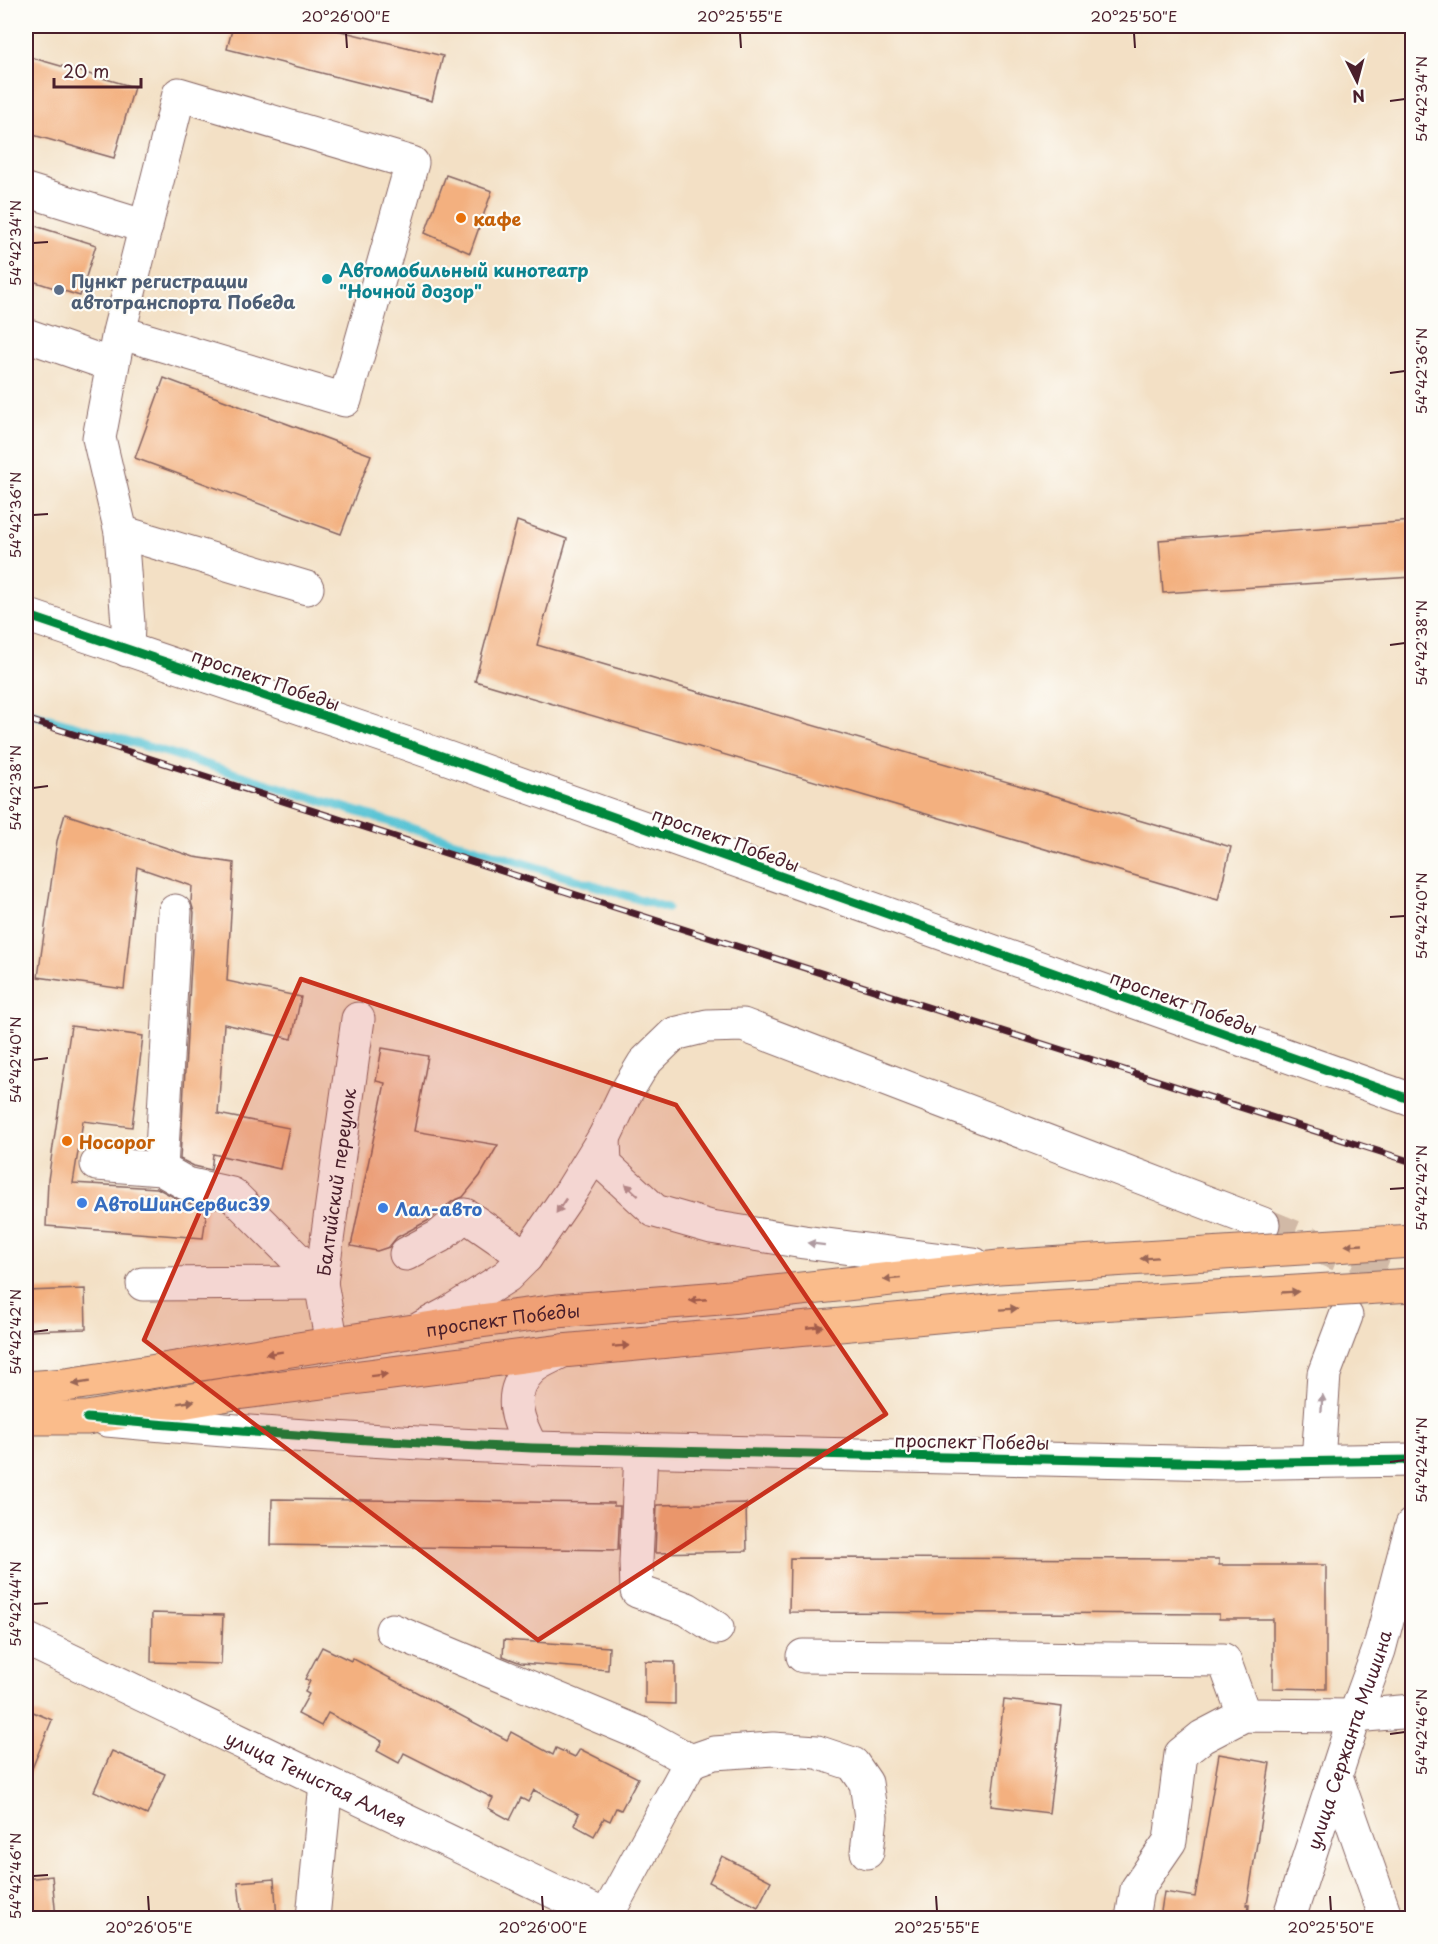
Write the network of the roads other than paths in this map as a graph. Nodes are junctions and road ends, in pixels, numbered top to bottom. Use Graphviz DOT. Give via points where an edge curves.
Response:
graph roads {
  1 [pos="26,190"];
  2 [pos="146,227"];
  3 [pos="119,332"];
  4 [pos="26,335"];
  5 [pos="112,364"];
  6 [pos="121,532"];
  7 [pos="307,588"];
  8 [pos="26,615"];
  9 [pos="127,650"];
  10 [pos="175,911"];
  11 [pos="357,1019"];
  12 [pos="1413,1100"];
  13 [pos="604,1138"];
  14 [pos="97,1164"];
  15 [pos="161,1169"];
  16 [pos="1263,1224"];
  17 [pos="1413,1241"];
  18 [pos="406,1254"];
  19 [pos="526,1257"];
  20 [pos="999,1267"];
  21 [pos="321,1283"];
  22 [pos="143,1284"];
  23 [pos="1413,1285"];
  24 [pos="1346,1316"];
  25 [pos="414,1331"];
  26 [pos="332,1344"];
  27 [pos="562,1351"];
  28 [pos="26,1388"];
  29 [pos="26,1418"];
  30 [pos="87,1418"];
  31 [pos="532,1448"];
  32 [pos="641,1451"];
  33 [pos="1413,1460"];
  34 [pos="1318,1461"];
  35 [pos="1413,1525"];
  36 [pos="717,1628"];
  37 [pos="392,1630"];
  38 [pos="26,1638"];
  39 [pos="803,1656"];
  40 [pos="1413,1711"];
  41 [pos="1244,1714"];
  42 [pos="1355,1716"];
  43 [pos="691,1761"];
  44 [pos="1336,1776"];
  45 [pos="326,1783"];
  46 [pos="867,1852"];
  47 [pos="313,1918"];
  48 [pos="607,1918"];
  49 [pos="1132,1918"];
  50 [pos="1289,1918"];
  51 [pos="1386,1918"];
  1 -- 2 [label="street"];
  2 -- 3 [label="street"];
  2 -- 3 [label="street" via="179,94 412,164 345,400"];
  3 -- 5 [label="street"];
  4 -- 5 [label="street"];
  5 -- 6 [label="street" via="99,438"];
  6 -- 7 [label="street"];
  6 -- 9 [label="street"];
  8 -- 9 [label="street, проспект Победы"];
  9 -- 12 [label="street, проспект Победы" via="416,747"];
  10 -- 15 [label="street"];
  11 -- 21 [label="street, Балтийский переулок"];
  13 -- 16 [label="street" via="644,1063 674,1034 707,1026 743,1025"];
  13 -- 19 [label="street, one-way"];
  20 -- 13 [label="street, one-way" via="711,1227 655,1211 605,1165"];
  14 -- 15 [label="street"];
  15 -- 21 [label="street" via="187,1184 232,1194"];
  17 -- 20 [label="main road, проспект Победы, one-way, bridge"];
  18 -- 19 [label="street" via="440,1236 465,1215"];
  19 -- 25 [label="street" via="507,1276"];
  20 -- 25 [label="main road, проспект Победы, one-way" via="720,1298 557,1311"];
  21 -- 22 [label="street"];
  21 -- 26 [label="street, Балтийский переулок"];
  27 -- 23 [label="main road, one-way, bridge" via="1001,1310"];
  34 -- 24 [label="street, one-way" via="1324,1374"];
  25 -- 26 [label="main road, проспект Победы"];
  26 -- 28 [label="main road, проспект Победы, one-way"];
  30 -- 27 [label="main road, one-way" via="229,1394"];
  27 -- 31 [label="street" via="530,1370 515,1393 519,1426"];
  29 -- 30 [label="main road"];
  30 -- 31 [label="street, проспект Победы" via="215,1430"];
  31 -- 32 [label="street, проспект Победы"];
  32 -- 34 [label="street, проспект Победы"];
  32 -- 36 [label="street" via="637,1591 687,1609"];
  33 -- 34 [label="street, проспект Победы"];
  35 -- 42 [label="street, улица Сержанта Мишина" via="1379,1650"];
  37 -- 43 [label="street" via="642,1734"];
  38 -- 45 [label="street, улица Тенистая Аллея"];
  39 -- 41 [label="street" via="1224,1660"];
  40 -- 42 [label="street"];
  41 -- 42 [label="street"];
  41 -- 49 [label="street" via="1202,1737 1181,1754 1170,1841 1137,1889"];
  42 -- 44 [label="street, улица Сержанта Мишина"];
  43 -- 46 [label="street" via="714,1753 773,1749 817,1752 853,1764 866,1783 872,1817"];
  43 -- 48 [label="street"];
  44 -- 50 [label="street, улица Сержанта Мишина"];
  44 -- 51 [label="street"];
  45 -- 47 [label="street"];
  45 -- 48 [label="street, улица Тенистая Аллея"];
}
